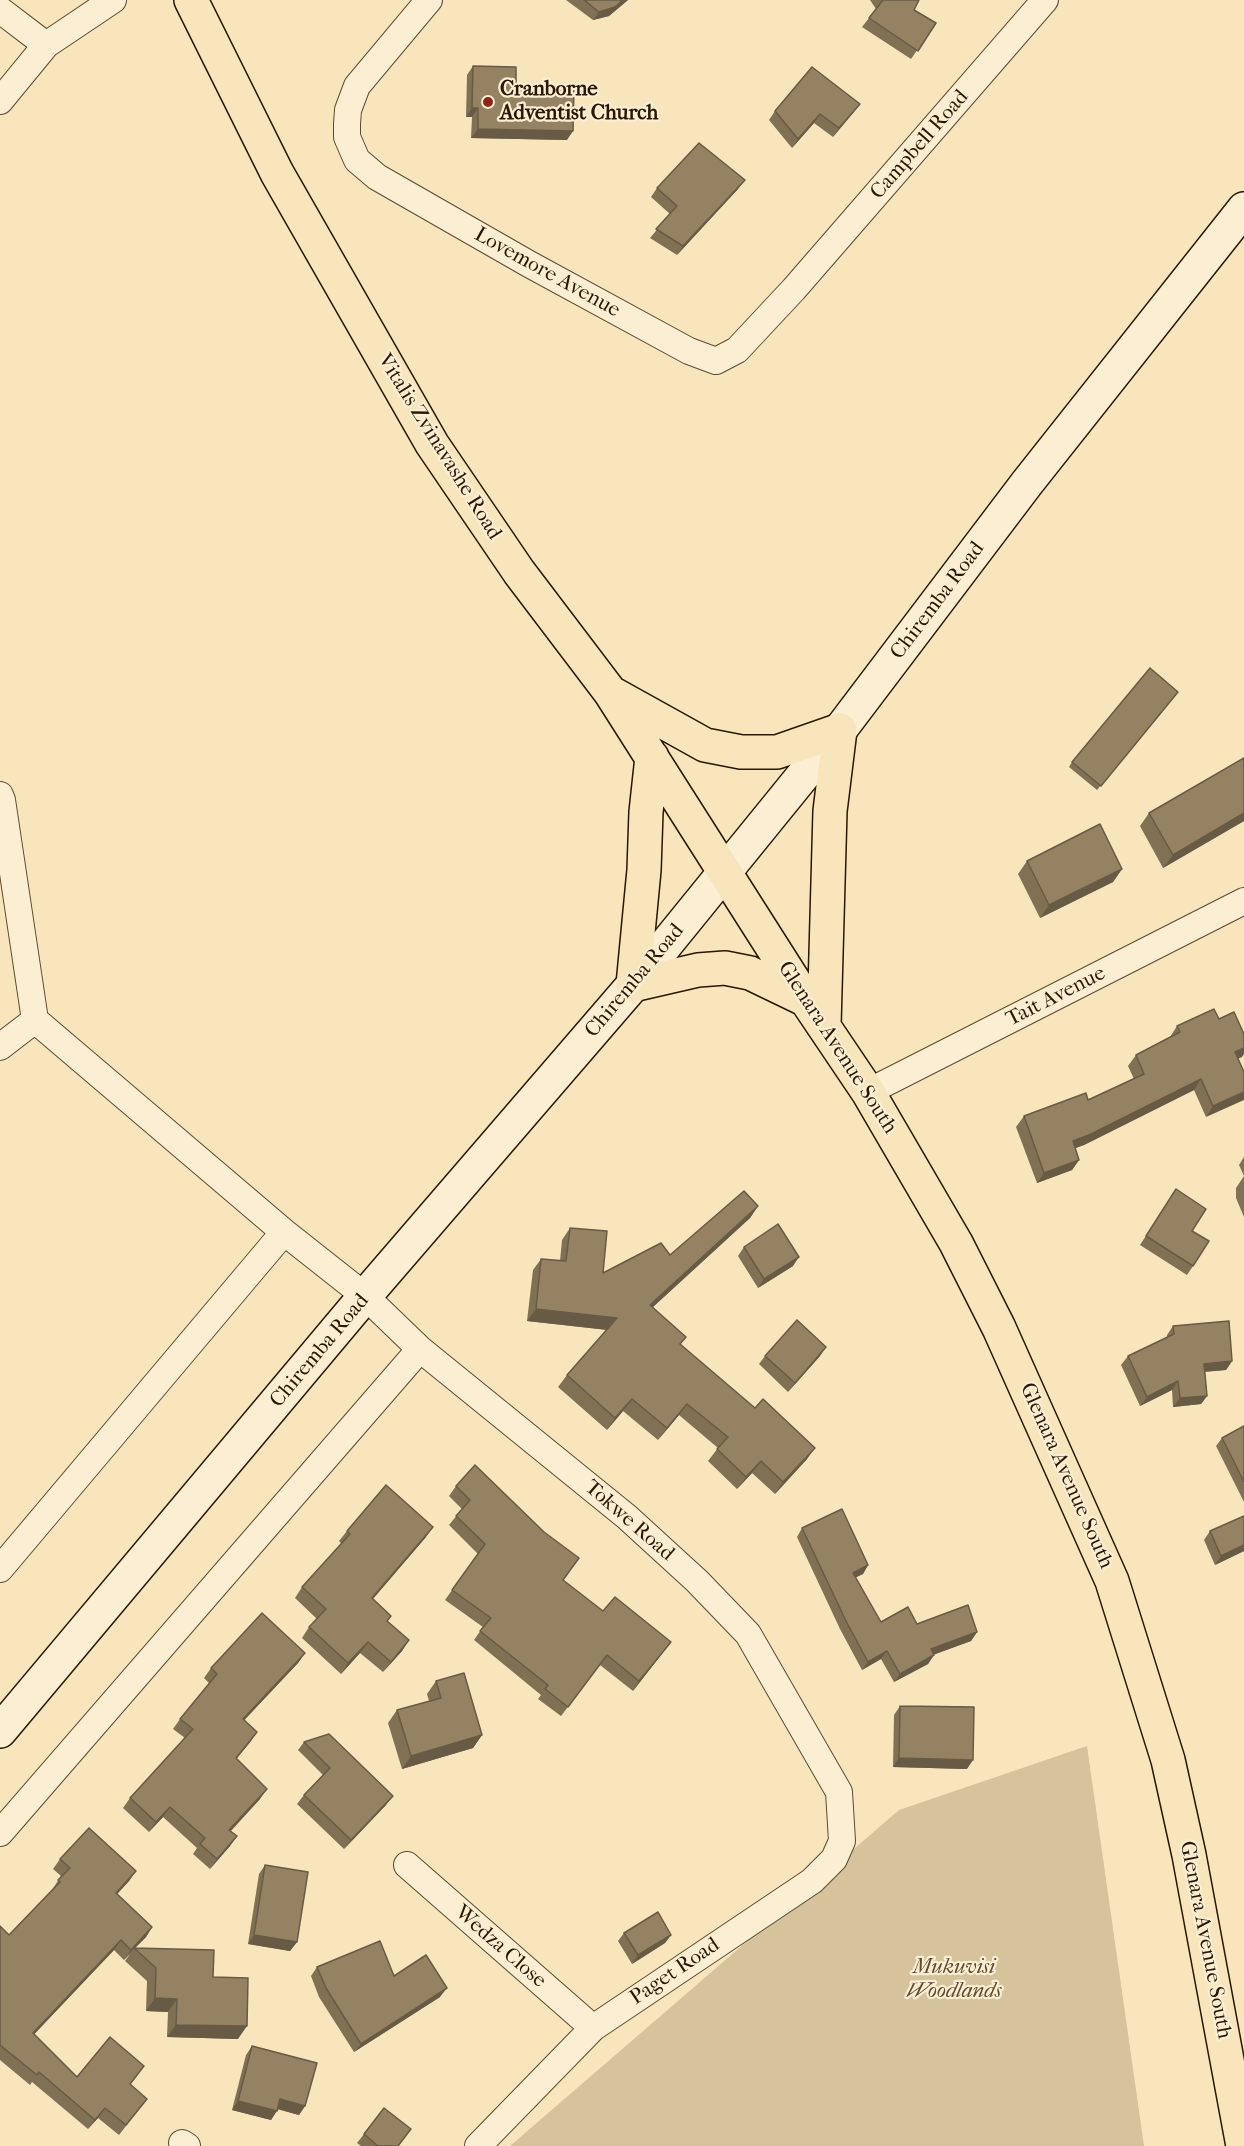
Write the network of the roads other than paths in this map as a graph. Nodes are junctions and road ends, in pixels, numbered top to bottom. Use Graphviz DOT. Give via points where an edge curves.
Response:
graph roads {
  1 [pos="113,0"];
  2 [pos="191,0"];
  3 [pos="429,0"];
  4 [pos="1045,0"];
  5 [pos="0,10"];
  6 [pos="46,45"];
  7 [pos="0,101"];
  8 [pos="1244,209"];
  9 [pos="794,290"];
  10 [pos="610,692"];
  11 [pos="840,730"];
  12 [pos="652,757"];
  13 [pos="0,795"];
  14 [pos="724,871"];
  15 [pos="1244,901"];
  16 [pos="633,985"];
  17 [pos="815,1013"];
  18 [pos="35,1020"];
  19 [pos="0,1047"];
  20 [pos="868,1092"];
  21 [pos="284,1232"];
  22 [pos="365,1296"];
  23 [pos="420,1349"];
  24 [pos="0,1569"];
  25 [pos="0,1731"];
  26 [pos="839,1792"];
  27 [pos="0,1833"];
  28 [pos="407,1865"];
  29 [pos="593,2028"];
  30 [pos="1242,2144"];
  31 [pos="478,2146"];
  1 -- 6 [label="street"];
  2 -- 10 [label="main road, Vitalis Zvinavashe Road" via="278,173 432,444 519,572"];
  3 -- 9 [label="street, Lovemore Avenue" via="357,86 348,110 347,137 357,160 377,177 688,351 716,361 737,350"];
  4 -- 9 [label="street, Campbell Road"];
  5 -- 6 [label="street"];
  6 -- 7 [label="street"];
  8 -- 11 [label="main road, Chiremba Road" via="1026,483"];
  10 -- 11 [label="main road" via="705,745 741,752 777,752"];
  10 -- 12 [label="main road, Vitalis Zvinavashe Road"];
  11 -- 14 [label="main road, Chiremba Road"];
  11 -- 17 [label="main road"];
  12 -- 14 [label="main road, Vitalis Zvinavashe Road"];
  12 -- 16 [label="main road"];
  13 -- 18 [label="street"];
  14 -- 16 [label="main road, Chiremba Road"];
  14 -- 17 [label="main road, Glenara Avenue South"];
  15 -- 20 [label="street, Tait Avenue"];
  16 -- 17 [label="main road" via="725,968 750,973"];
  16 -- 22 [label="main road, Chiremba Road"];
  17 -- 20 [label="main road, Glenara Avenue South"];
  18 -- 19 [label="street"];
  18 -- 21 [label="street, Tokwe Road"];
  20 -- 30 [label="main road, Glenara Avenue South" via="956,1244 999,1328 1112,1581 1168,1760"];
  21 -- 22 [label="street, Tokwe Road"];
  21 -- 24 [label="street"];
  22 -- 23 [label="street, Tokwe Road"];
  22 -- 25 [label="main road, Chiremba Road"];
  23 -- 26 [label="street, Tokwe Road" via="627,1517 748,1634"];
  23 -- 27 [label="street"];
  26 -- 29 [label="street, Paget Road" via="842,1841 834,1859 812,1881"];
  28 -- 29 [label="street, Wedza Close"];
  29 -- 31 [label="street, Paget Road"];
}
